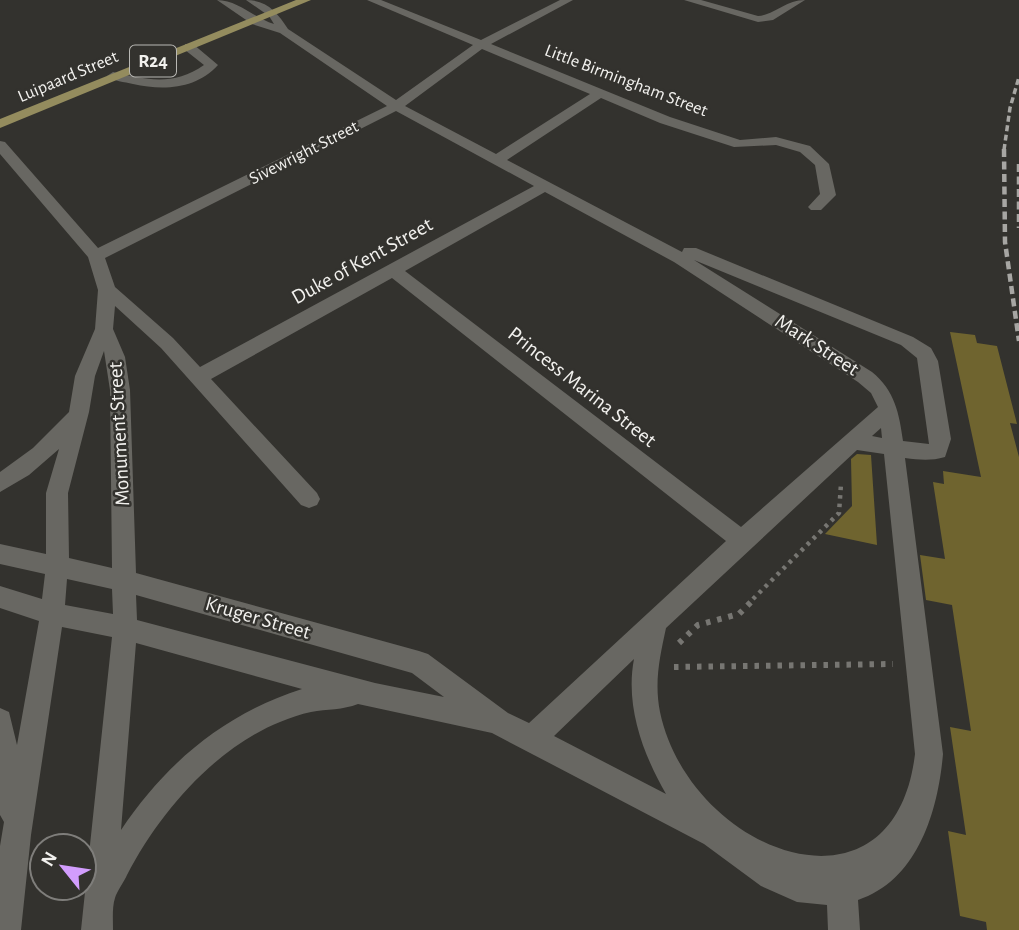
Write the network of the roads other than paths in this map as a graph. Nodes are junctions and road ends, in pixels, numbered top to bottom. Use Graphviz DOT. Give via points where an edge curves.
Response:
graph roads {
  1 [pos="222,0"];
  2 [pos="251,0"];
  3 [pos="306,0"];
  4 [pos="372,0"];
  5 [pos="568,0"];
  6 [pos="690,0"];
  7 [pos="800,0"];
  8 [pos="273,14"];
  9 [pos="256,22"];
  10 [pos="284,31"];
  11 [pos="481,44"];
  12 [pos="189,47"];
  13 [pos="113,76"];
  14 [pos="600,93"];
  15 [pos="396,106"];
  16 [pos="0,124"];
  17 [pos="0,145"];
  18 [pos="498,159"];
  19 [pos="547,185"];
  20 [pos="816,207"];
  21 [pos="629,228"];
  22 [pos="96,256"];
  23 [pos="393,270"];
  24 [pos="107,290"];
  25 [pos="104,329"];
  26 [pos="198,377"];
  27 [pos="889,409"];
  28 [pos="79,412"];
  29 [pos="852,441"];
  30 [pos="893,449"];
  31 [pos="0,483"];
  32 [pos="309,499"];
  33 [pos="742,540"];
  34 [pos="0,554"];
  35 [pos="57,566"];
  36 [pos="125,581"];
  37 [pos="0,597"];
  38 [pos="52,614"];
  39 [pos="655,624"];
  40 [pos="125,628"];
  41 [pos="375,696"];
  42 [pos="0,722"];
  43 [pos="499,722"];
  44 [pos="533,738"];
  45 [pos="714,834"];
  46 [pos="16,835"];
  47 [pos="842,891"];
  48 [pos="99,901"];
  49 [pos="5,930"];
  50 [pos="97,930"];
  51 [pos="844,930"];
  1 -- 9 [label="street, Mark Street"];
  2 -- 8 [label="street"];
  3 -- 8 [label="main road, Luipaard Street / R24"];
  4 -- 11 [label="street, Little Birmingham Street"];
  5 -- 11 [label="street, Sivewright Street"];
  6 -- 7 [label="street" via="758,19 769,18"];
  8 -- 9 [label="main road, Luipaard Street / R24"];
  8 -- 10 [label="street, Mark Street"];
  9 -- 10 [label="street, Mark Street"];
  9 -- 12 [label="main road, Luipaard Street / R24"];
  10 -- 15 [label="street, Mark Street"];
  11 -- 14 [label="street, Little Birmingham Street"];
  11 -- 15 [label="street, Sivewright Street"];
  12 -- 13 [label="main road, Luipaard Street / R24"];
  12 -- 13 [label="street" via="212,65 182,83 164,87"];
  13 -- 16 [label="main road, Luipaard Street / R24"];
  14 -- 18 [label="street"];
  14 -- 20 [label="street, Little Birmingham Street" via="739,144 776,141 805,149 822,164 828,195"];
  15 -- 18 [label="street, Mark Street"];
  15 -- 22 [label="street, Sivewright Street"];
  17 -- 22 [label="street"];
  18 -- 19 [label="street, Mark Street"];
  19 -- 21 [label="street, Mark Street"];
  19 -- 23 [label="street, Duke of Kent Street"];
  21 -- 27 [label="street, Mark Street" via="839,358 878,388"];
  21 -- 30 [label="street" via="917,346 929,361 941,447 932,454"];
  22 -- 24 [label="street"];
  23 -- 26 [label="street, Duke of Kent Street"];
  23 -- 33 [label="street, Princess Marina Street"];
  24 -- 25 [label="street"];
  24 -- 26 [label="street"];
  25 -- 28 [label="street, Monument Street" via="85,376"];
  25 -- 36 [label="street, Monument Street" via="116,357 120,390"];
  26 -- 32 [label="street"];
  27 -- 29 [label="street"];
  27 -- 30 [label="street, Mark Street"];
  28 -- 31 [label="street" via="26,469"];
  28 -- 35 [label="street, Monument Street" via="58,493"];
  29 -- 30 [label="street"];
  29 -- 33 [label="street"];
  30 -- 47 [label="street, Mark Street" via="929,781 910,835 893,859 867,881"];
  33 -- 39 [label="street"];
  34 -- 35 [label="street, Kruger Street"];
  35 -- 36 [label="street, Kruger Street"];
  35 -- 38 [label="street, Monument Street"];
  36 -- 40 [label="street, Monument Street"];
  36 -- 43 [label="street, Kruger Street" via="419,663"];
  37 -- 38 [label="street, Kruger Street"];
  38 -- 40 [label="street, Kruger Street"];
  38 -- 46 [label="street, Monument Street"];
  39 -- 44 [label="street"];
  39 -- 45 [label="street" via="645,668 653,734 669,773"];
  40 -- 41 [label="street, Kruger Street"];
  40 -- 48 [label="street, Monument Street"];
  41 -- 43 [label="street, Kruger Street"];
  41 -- 48 [label="street, Kruger Street" via="323,694 293,704 259,718 201,756 141,824"];
  42 -- 46 [label="street, Monument Street"];
  43 -- 44 [label="street, Kruger Street"];
  44 -- 45 [label="street, Kruger Street"];
  45 -- 47 [label="street, Kruger Street" via="744,860 781,881 812,890"];
  46 -- 49 [label="street, Monument Street"];
  47 -- 51 [label="street"];
  48 -- 50 [label="street, Monument Street"];
}
